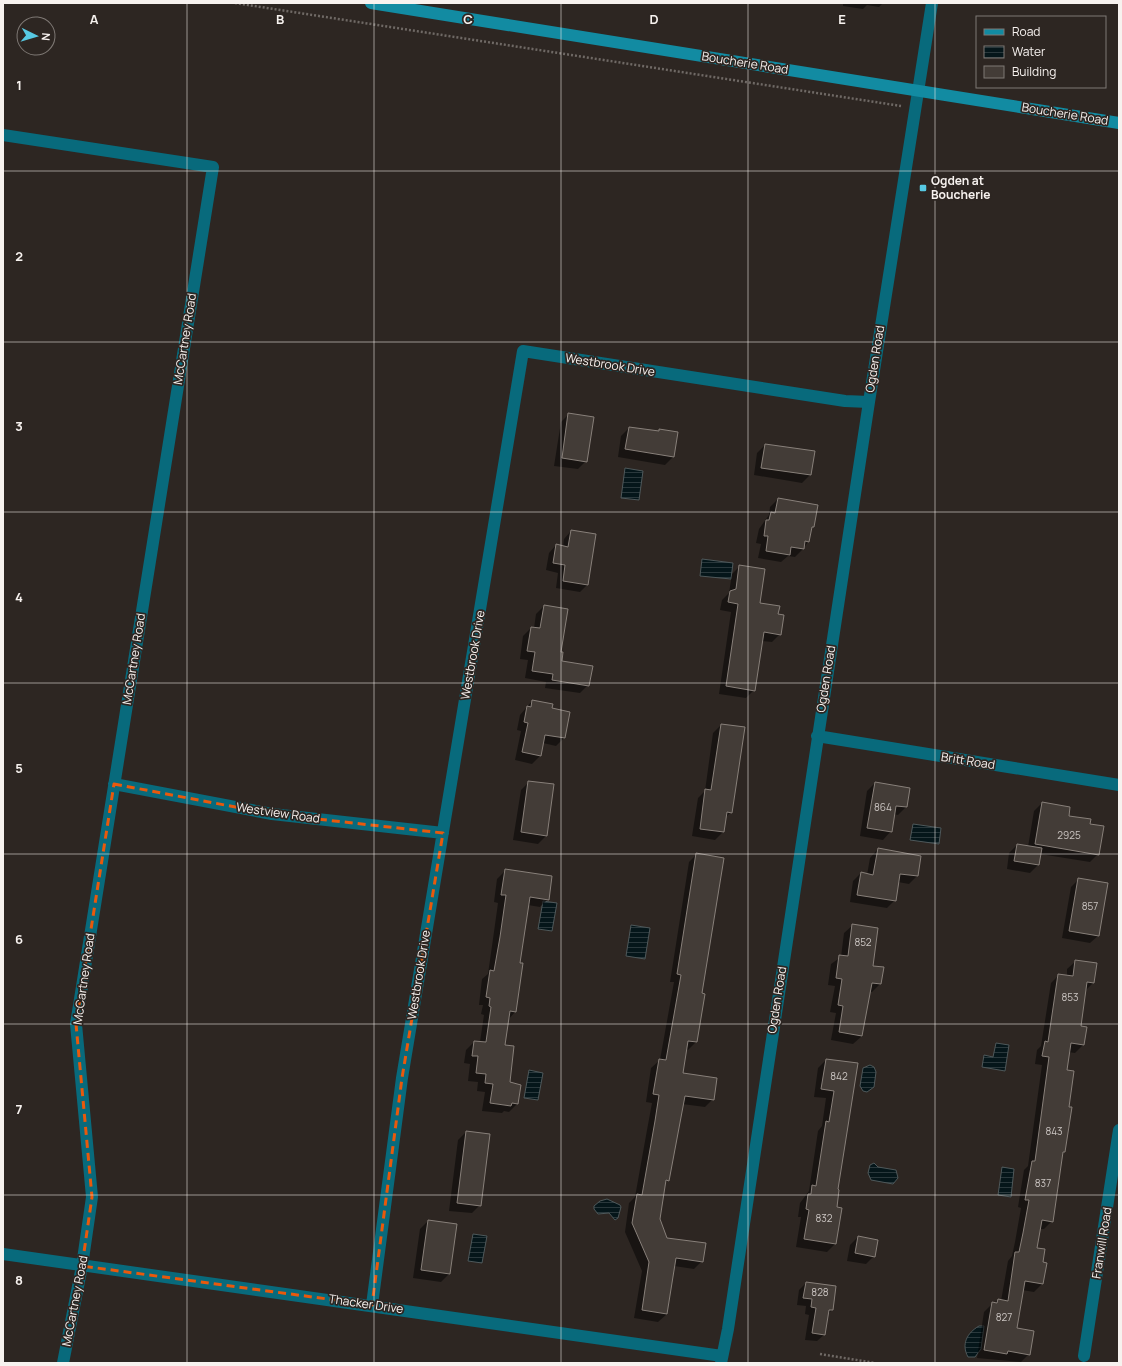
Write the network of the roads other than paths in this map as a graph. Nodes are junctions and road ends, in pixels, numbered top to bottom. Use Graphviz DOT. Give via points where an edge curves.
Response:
graph roads {
  1 [pos="371,3"];
  2 [pos="932,3"];
  3 [pos="920,90"];
  4 [pos="1119,123"];
  5 [pos="3,135"];
  6 [pos="869,402"];
  7 [pos="818,736"];
  8 [pos="114,784"];
  9 [pos="1119,785"];
  10 [pos="443,833"];
  11 [pos="1119,1130"];
  12 [pos="3,1254"];
  13 [pos="82,1266"];
  14 [pos="372,1305"];
  15 [pos="1084,1356"];
  16 [pos="722,1360"];
  17 [pos="63,1363"];
  1 -- 3 [label="main road, Boucherie Road"];
  2 -- 3 [label="street, Ogden Road"];
  3 -- 4 [label="main road, Boucherie Road"];
  3 -- 6 [label="street, Ogden Road"];
  5 -- 8 [label="street, McCartney Road" via="213,167"];
  6 -- 7 [label="street, Ogden Road"];
  6 -- 10 [label="street, Westbrook Drive" via="845,402 523,351"];
  7 -- 9 [label="street, Britt Road"];
  7 -- 16 [label="street, Ogden Road"];
  8 -- 10 [label="street, Westview Road" via="272,814"];
  8 -- 13 [label="street, McCartney Road" via="76,1024 92,1197"];
  10 -- 14 [label="street, Westbrook Drive" via="402,1078"];
  11 -- 15 [label="street, Franwill Road"];
  12 -- 13 [label="street, Thacker Drive"];
  13 -- 14 [label="street, Thacker Drive"];
  13 -- 17 [label="street, McCartney Road"];
  14 -- 16 [label="street, Thacker Drive"];
}
